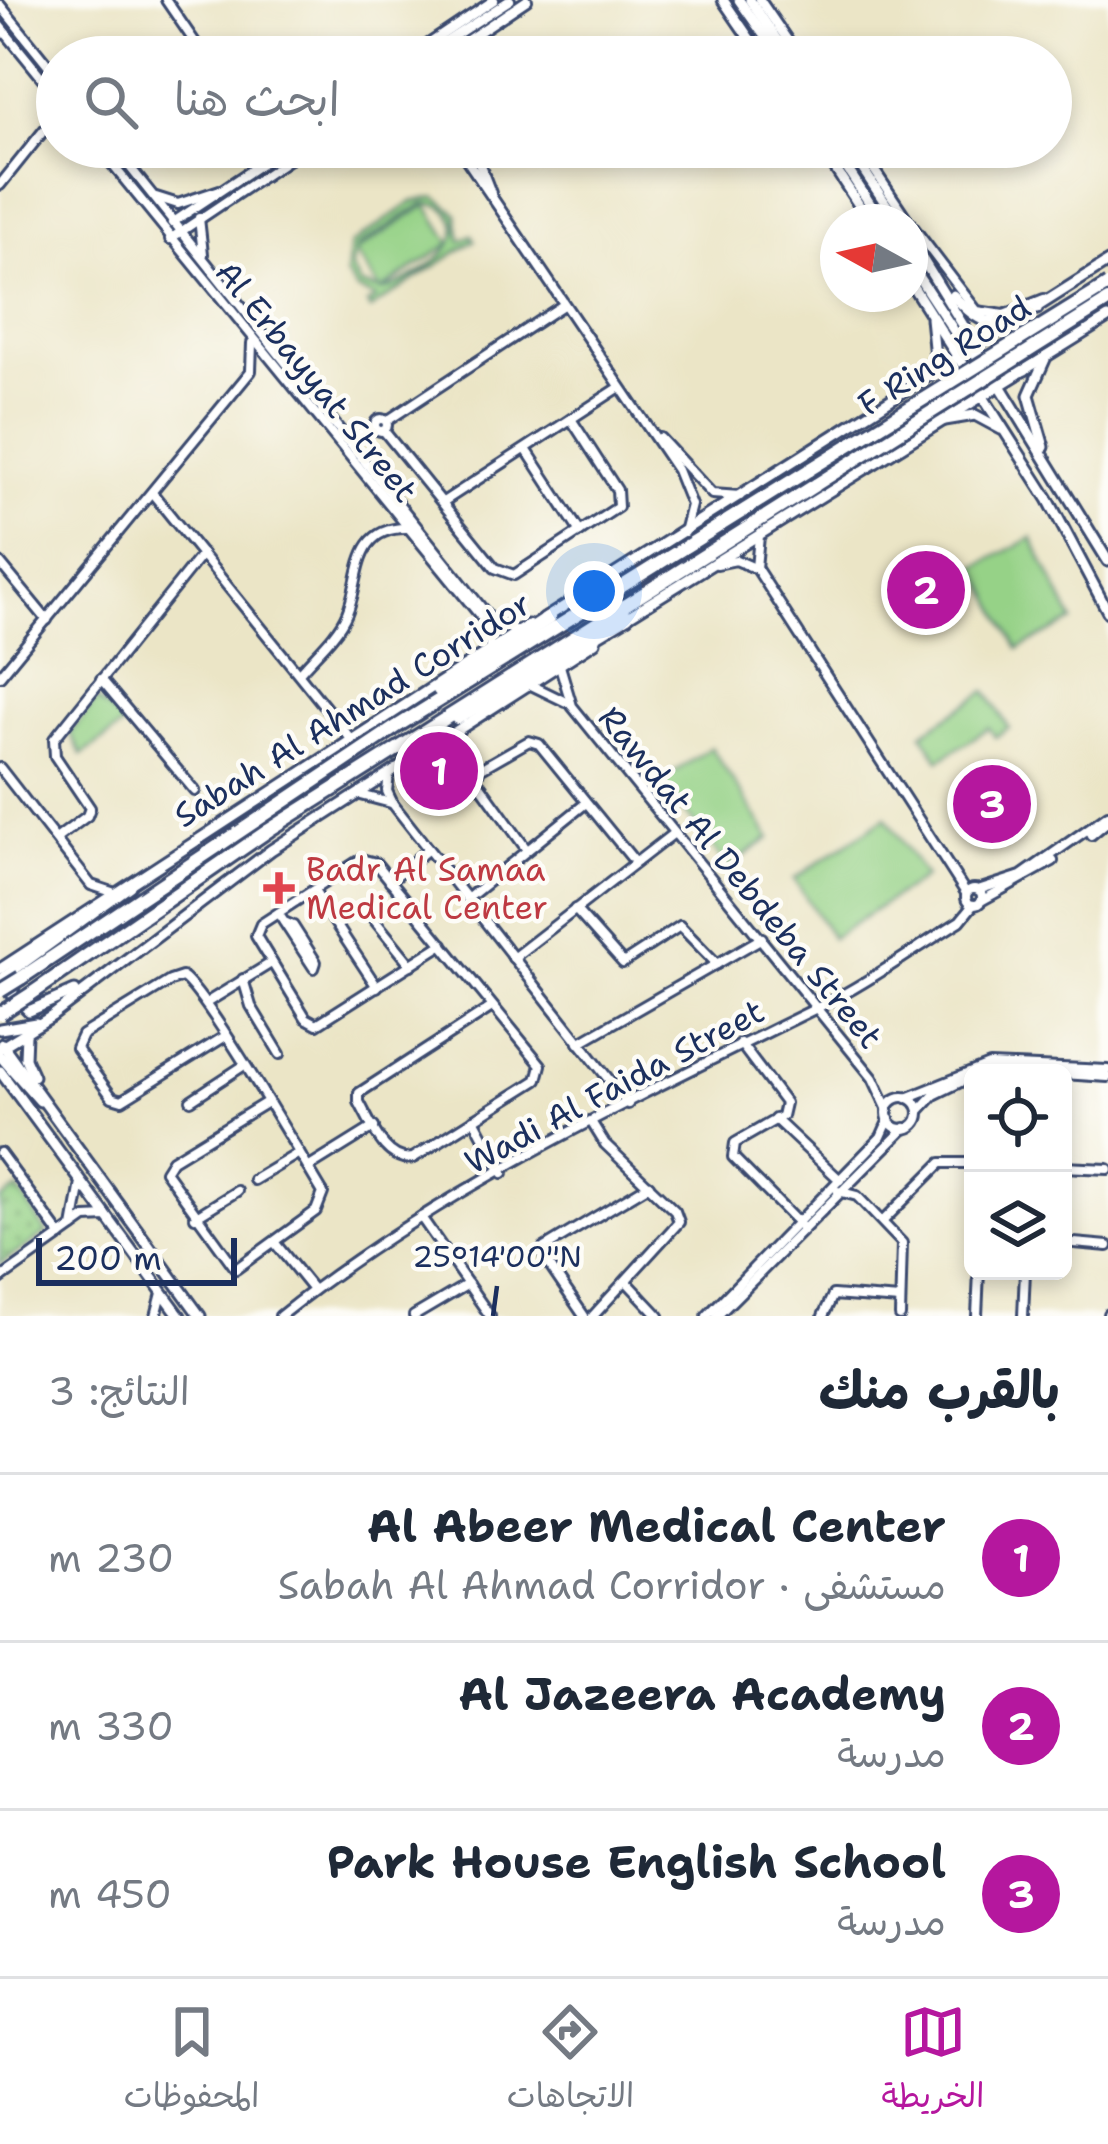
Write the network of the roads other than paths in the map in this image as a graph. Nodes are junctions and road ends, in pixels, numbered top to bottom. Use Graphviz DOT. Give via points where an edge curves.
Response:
graph roads {
  1 [pos="166,0"];
  2 [pos="495,0"];
  3 [pos="510,0"];
  4 [pos="527,0"];
  5 [pos="723,0"];
  6 [pos="739,0"];
  7 [pos="750,0"];
  8 [pos="760,0"];
  9 [pos="0,5"];
  10 [pos="491,13"];
  11 [pos="0,26"];
  12 [pos="191,36"];
  13 [pos="441,36"];
  14 [pos="455,36"];
  15 [pos="473,36"];
  16 [pos="748,36"];
  17 [pos="764,36"];
  18 [pos="773,36"];
  19 [pos="785,36"];
  20 [pos="36,50"];
  21 [pos="36,70"];
  22 [pos="36,140"];
  23 [pos="115,168"];
  24 [pos="130,168"];
  25 [pos="248,168"];
  26 [pos="254,168"];
  27 [pos="283,168"];
  28 [pos="472,168"];
  29 [pos="482,168"];
  30 [pos="835,168"];
  31 [pos="847,168"];
  32 [pos="862,168"];
  33 [pos="874,168"];
  34 [pos="242,176"];
  35 [pos="0,185"];
  36 [pos="221,190"];
  37 [pos="152,196"];
  38 [pos="859,204"];
  39 [pos="870,204"];
  40 [pos="886,204"];
  41 [pos="897,204"];
  42 [pos="503,216"];
  43 [pos="200,218"];
  44 [pos="173,222"];
  45 [pos="163,229"];
  46 [pos="181,231"];
  47 [pos="170,239"];
  48 [pos="928,250"];
  49 [pos="206,261"];
  50 [pos="1108,262"];
  51 [pos="928,266"];
  52 [pos="933,274"];
  53 [pos="1108,285"];
  54 [pos="928,291"];
  55 [pos="1062,292"];
  56 [pos="1108,301"];
  57 [pos="562,305"];
  58 [pos="1036,309"];
  59 [pos="929,313"];
  60 [pos="1108,318"];
  61 [pos="250,336"];
  62 [pos="969,351"];
  63 [pos="1046,356"];
  64 [pos="993,367"];
  65 [pos="275,368"];
  66 [pos="1024,370"];
  67 [pos="250,371"];
  68 [pos="918,383"];
  69 [pos="1003,384"];
  70 [pos="617,389"];
  71 [pos="985,394"];
  72 [pos="571,419"];
  73 [pos="939,421"];
  74 [pos="640,422"];
  75 [pos="382,427"];
  76 [pos="346,436"];
  77 [pos="1013,441"];
  78 [pos="526,448"];
  79 [pos="1047,458"];
  80 [pos="809,470"];
  81 [pos="817,484"];
  82 [pos="685,485"];
  83 [pos="705,488"];
  84 [pos="153,494"];
  85 [pos="743,496"];
  86 [pos="443,502"];
  87 [pos="391,509"];
  88 [pos="406,528"];
  89 [pos="388,529"];
  90 [pos="580,532"];
  91 [pos="683,533"];
  92 [pos="760,535"];
  93 [pos="202,554"];
  94 [pos="1108,560"];
  95 [pos="0,563"];
  96 [pos="710,566"];
  97 [pos="757,569"];
  98 [pos="1108,612"];
  99 [pos="627,616"];
  100 [pos="549,618"];
  101 [pos="47,620"];
  102 [pos="518,631"];
  103 [pos="490,648"];
  104 [pos="560,666"];
  105 [pos="299,673"];
  106 [pos="0,676"];
  107 [pos="101,679"];
  108 [pos="531,685"];
  109 [pos="572,706"];
  110 [pos="351,739"];
  111 [pos="396,748"];
  112 [pos="349,757"];
  113 [pos="0,768"];
  114 [pos="390,771"];
  115 [pos="195,791"];
  116 [pos="350,797"];
  117 [pos="586,803"];
  118 [pos="393,804"];
  119 [pos="1108,818"];
  120 [pos="674,833"];
  121 [pos="56,839"];
  122 [pos="427,850"];
  123 [pos="527,850"];
  124 [pos="635,862"];
  125 [pos="137,877"];
  126 [pos="390,881"];
  127 [pos="91,885"];
  128 [pos="314,891"];
  129 [pos="112,892"];
  130 [pos="972,894"];
  131 [pos="466,899"];
  132 [pos="90,907"];
  133 [pos="364,908"];
  134 [pos="575,909"];
  135 [pos="281,918"];
  136 [pos="762,938"];
  137 [pos="442,944"];
  138 [pos="301,945"];
  139 [pos="513,958"];
  140 [pos="271,963"];
  141 [pos="717,964"];
  142 [pos="410,965"];
  143 [pos="0,969"];
  144 [pos="22,971"];
  145 [pos="100,977"];
  146 [pos="243,979"];
  147 [pos="0,980"];
  148 [pos="377,987"];
  149 [pos="0,991"];
  150 [pos="205,1004"];
  151 [pos="493,1006"];
  152 [pos="816,1006"];
  153 [pos="0,1014"];
  154 [pos="52,1016"];
  155 [pos="0,1030"];
  156 [pos="26,1033"];
  157 [pos="224,1037"];
  158 [pos="579,1043"];
  159 [pos="740,1043"];
  160 [pos="1,1047"];
  161 [pos="280,1054"];
  162 [pos="243,1066"];
  163 [pos="1108,1073"];
  164 [pos="1072,1074"];
  165 [pos="3,1075"];
  166 [pos="873,1078"];
  167 [pos="964,1080"];
  168 [pos="903,1098"];
  169 [pos="191,1100"];
  170 [pos="267,1102"];
  171 [pos="628,1104"];
  172 [pos="919,1111"];
  173 [pos="889,1114"];
  174 [pos="775,1119"];
  175 [pos="474,1120"];
  176 [pos="61,1121"];
  177 [pos="592,1123"];
  178 [pos="374,1127"];
  179 [pos="904,1129"];
  180 [pos="0,1153"];
  181 [pos="299,1154"];
  182 [pos="964,1163"];
  183 [pos="1072,1167"];
  184 [pos="308,1168"];
  185 [pos="1108,1169"];
  186 [pos="503,1173"];
  187 [pos="853,1176"];
  188 [pos="254,1180"];
  189 [pos="81,1182"];
  190 [pos="649,1185"];
  191 [pos="839,1185"];
  192 [pos="237,1191"];
  193 [pos="857,1196"];
  194 [pos="107,1217"];
  195 [pos="195,1217"];
  196 [pos="421,1217"];
  197 [pos="884,1220"];
  198 [pos="801,1226"];
  199 [pos="72,1228"];
  200 [pos="61,1236"];
  201 [pos="275,1243"];
  202 [pos="1072,1243"];
  203 [pos="1108,1246"];
  204 [pos="0,1280"];
  205 [pos="979,1280"];
  206 [pos="1025,1280"];
  207 [pos="627,1282"];
  208 [pos="468,1284"];
  209 [pos="313,1290"];
  210 [pos="162,1292"];
  211 [pos="901,1300"];
  212 [pos="156,1316"];
  213 [pos="180,1316"];
  214 [pos="200,1316"];
  215 [pos="280,1316"];
  216 [pos="414,1316"];
  217 [pos="490,1316"];
  218 [pos="589,1316"];
  219 [pos="659,1316"];
  220 [pos="707,1316"];
  221 [pos="717,1316"];
  222 [pos="823,1316"];
  223 [pos="900,1316"];
  224 [pos="977,1316"];
  225 [pos="1023,1316"];
  1 -- 12 [label="street"];
  2 -- 10 [label="street"];
  2 -- 13 [label="street"];
  3 -- 10 [label="street"];
  4 -- 15 [label="street"];
  5 -- 16 [label="street"];
  6 -- 17 [label="street"];
  7 -- 18 [label="street"];
  8 -- 19 [label="street"];
  9 -- 20 [label="street"];
  10 -- 14 [label="street"];
  11 -- 21 [label="street"];
  22 -- 35 [label="street"];
  23 -- 45 [label="street, Al Erbayyat Street"];
  24 -- 37 [label="street, Al Erbayyat Street"];
  25 -- 34 [label="street"];
  26 -- 34 [label="street"];
  27 -- 43 [label="street"];
  28 -- 42 [label="street"];
  29 -- 42 [label="street"];
  30 -- 38 [label="street"];
  31 -- 39 [label="street"];
  32 -- 40 [label="street"];
  33 -- 41 [label="street"];
  34 -- 36 [label="street"];
  36 -- 37 [label="street" via="178,204"];
  36 -- 44 [label="street"];
  37 -- 44 [label="street, Al Erbayyat Street"];
  42 -- 57 [label="street"];
  43 -- 46 [label="street"];
  43 -- 49 [label="street"];
  44 -- 45 [label="street"];
  44 -- 46 [label="street, Al Erbayyat Street"];
  45 -- 47 [label="street, Al Erbayyat Street"];
  46 -- 47 [label="street"];
  46 -- 49 [label="street, Al Erbayyat Street"];
  47 -- 61 [label="street, Al Erbayyat Street"];
  48 -- 55 [label="street" via="981,313 1004,315"];
  49 -- 76 [label="street, Al Erbayyat Street"];
  50 -- 55 [label="street, F Ring Road"];
  51 -- 52 [label="street"];
  52 -- 58 [label="street" via="978,320"];
  52 -- 62 [label="street"];
  53 -- 80 [label="highway, F Ring Road, bridge"];
  54 -- 62 [label="street"];
  55 -- 58 [label="street, F Ring Road"];
  56 -- 81 [label="highway, F Ring Road, bridge"];
  57 -- 70 [label="street"];
  57 -- 75 [label="street"];
  58 -- 62 [label="street, F Ring Road"];
  59 -- 62 [label="street"];
  59 -- 68 [label="street" via="936,353"];
  60 -- 63 [label="street, F Ring Road"];
  61 -- 65 [label="street, Al Erbayyat Street"];
  61 -- 67 [label="street"];
  62 -- 64 [label="street"];
  62 -- 68 [label="street, F Ring Road"];
  62 -- 71 [label="street"];
  63 -- 66 [label="street, F Ring Road"];
  63 -- 79 [label="street" via="1029,395"];
  64 -- 66 [label="street"];
  64 -- 69 [label="street"];
  65 -- 67 [label="street"];
  65 -- 87 [label="street, Al Erbayyat Street"];
  66 -- 69 [label="street, F Ring Road"];
  67 -- 84 [label="street"];
  68 -- 85 [label="street, Sabah Al Ahmad Corridor"];
  69 -- 71 [label="street, F Ring Road"];
  69 -- 79 [label="street"];
  70 -- 72 [label="street"];
  70 -- 74 [label="street"];
  71 -- 73 [label="street, F Ring Road"];
  71 -- 77 [label="street"];
  72 -- 78 [label="street"];
  72 -- 90 [label="street" via="619,496 615,511"];
  73 -- 77 [label="street" via="985,418"];
  73 -- 92 [label="street"];
  74 -- 82 [label="street"];
  74 -- 83 [label="street" via="679,453"];
  75 -- 76 [label="street"];
  75 -- 86 [label="street"];
  76 -- 102 [label="street, Al Erbayyat Street" via="492,621"];
  77 -- 98 [label="street"];
  78 -- 86 [label="street"];
  78 -- 90 [label="street"];
  79 -- 94 [label="street"];
  80 -- 112 [label="highway, Sabah Al Ahmad Corridor"];
  81 -- 111 [label="highway, Sabah Al Ahmad Corridor"];
  82 -- 83 [label="street" via="699,496"];
  82 -- 91 [label="street" via="691,507"];
  83 -- 85 [label="street"];
  84 -- 93 [label="street"];
  84 -- 101 [label="street"];
  85 -- 91 [label="street, Sabah Al Ahmad Corridor"];
  86 -- 90 [label="street" via="508,575"];
  87 -- 88 [label="street, Al Erbayyat Street"];
  87 -- 89 [label="street"];
  88 -- 89 [label="street"];
  88 -- 103 [label="street, Al Erbayyat Street" via="487,624"];
  89 -- 105 [label="street" via="358,559 345,618"];
  91 -- 100 [label="street, Sabah Al Ahmad Corridor"];
  92 -- 96 [label="street"];
  92 -- 97 [label="street"];
  93 -- 105 [label="street"];
  93 -- 107 [label="street"];
  95 -- 101 [label="street"];
  96 -- 97 [label="street" via="736,560"];
  96 -- 99 [label="street"];
  97 -- 130 [label="street"];
  99 -- 104 [label="street"];
  99 -- 111 [label="highway"];
  100 -- 102 [label="street, Sabah Al Ahmad Corridor"];
  100 -- 112 [label="highway"];
  101 -- 106 [label="street"];
  102 -- 103 [label="street, Sabah Al Ahmad Corridor"];
  103 -- 110 [label="street, Sabah Al Ahmad Corridor"];
  104 -- 108 [label="street"];
  104 -- 109 [label="street, Rawdat Al Debdeba Street"];
  105 -- 110 [label="street"];
  107 -- 115 [label="street"];
  107 -- 121 [label="street" via="54,739 56,756 90,808"];
  108 -- 109 [label="street, Rawdat Al Debdeba Street"];
  108 -- 114 [label="street"];
  109 -- 120 [label="street, Rawdat Al Debdeba Street"];
  110 -- 125 [label="street, Sabah Al Ahmad Corridor"];
  111 -- 153 [label="highway, Sabah Al Ahmad Corridor, bridge"];
  112 -- 144 [label="highway, Sabah Al Ahmad Corridor"];
  113 -- 121 [label="street"];
  114 -- 116 [label="street"];
  114 -- 118 [label="street"];
  116 -- 118 [label="street" via="371,794"];
  116 -- 145 [label="street"];
  117 -- 123 [label="street"];
  117 -- 123 [label="street" via="534,742 480,769 477,784"];
  117 -- 124 [label="street"];
  118 -- 122 [label="street"];
  119 -- 130 [label="street, Wadi Al Faida Street" via="1028,878"];
  120 -- 124 [label="street"];
  120 -- 136 [label="street, Rawdat Al Debdeba Street"];
  121 -- 127 [label="street"];
  122 -- 126 [label="street"];
  122 -- 131 [label="street"];
  123 -- 131 [label="street"];
  124 -- 134 [label="street"];
  125 -- 129 [label="street, Sabah Al Ahmad Corridor"];
  125 -- 144 [label="street"];
  126 -- 128 [label="street" via="361,859"];
  126 -- 137 [label="street"];
  127 -- 129 [label="street"];
  127 -- 132 [label="street"];
  128 -- 135 [label="street"];
  128 -- 148 [label="street"];
  129 -- 132 [label="street, Sabah Al Ahmad Corridor"];
  130 -- 152 [label="street, Wadi Al Faida Street" via="960,921"];
  131 -- 139 [label="street"];
  132 -- 143 [label="street, Sabah Al Ahmad Corridor"];
  133 -- 142 [label="street"];
  134 -- 139 [label="street"];
  134 -- 141 [label="street" via="622,963 680,926"];
  135 -- 138 [label="street"];
  135 -- 140 [label="street" via="256,932"];
  136 -- 141 [label="street"];
  136 -- 152 [label="street, Rawdat Al Debdeba Street"];
  137 -- 142 [label="street"];
  137 -- 151 [label="street"];
  139 -- 158 [label="street"];
  140 -- 146 [label="street"];
  140 -- 148 [label="street" via="312,1023"];
  141 -- 158 [label="street"];
  142 -- 148 [label="street"];
  144 -- 145 [label="street" via="13,994 29,1011"];
  144 -- 147 [label="street"];
  144 -- 149 [label="highway, Sabah Al Ahmad Corridor, bridge"];
  145 -- 154 [label="street"];
  146 -- 150 [label="street"];
  146 -- 161 [label="street"];
  150 -- 157 [label="street"];
  150 -- 157 [label="street" via="188,979 175,978 82,1035 78,1054 122,1100"];
  151 -- 175 [label="street" via="543,1069"];
  151 -- 178 [label="street" via="366,1084 358,1098"];
  152 -- 159 [label="street, Wadi Al Faida Street"];
  152 -- 166 [label="street, Rawdat Al Debdeba Street"];
  154 -- 155 [label="street"];
  154 -- 156 [label="street"];
  156 -- 160 [label="street"];
  156 -- 176 [label="street" via="27,1064"];
  157 -- 162 [label="street"];
  158 -- 171 [label="street"];
  159 -- 171 [label="street, Wadi Al Faida Street"];
  159 -- 174 [label="street" via="785,1103"];
  160 -- 176 [label="street"];
  162 -- 169 [label="street"];
  162 -- 170 [label="street"];
  163 -- 164 [label="street"];
  163 -- 168 [label="street" via="989,1065"];
  165 -- 189 [label="street"];
  166 -- 168 [label="street, Rawdat Al Debdeba Street"];
  166 -- 173 [label="street, Rawdat Al Debdeba Street"];
  167 -- 172 [label="street"];
  168 -- 172 [label="street, Rawdat Al Debdeba Street"];
  168 -- 173 [label="street"];
  170 -- 181 [label="street"];
  170 -- 195 [label="street" via="168,1163 166,1175"];
  171 -- 177 [label="street, Wadi Al Faida Street"];
  172 -- 179 [label="street"];
  173 -- 179 [label="street"];
  173 -- 191 [label="street" via="881,1137"];
  174 -- 191 [label="street"];
  174 -- 198 [label="street" via="738,1139 733,1157"];
  175 -- 178 [label="street" via="407,1160 390,1153"];
  175 -- 186 [label="street"];
  176 -- 214 [label="street"];
  177 -- 186 [label="street, Wadi Al Faida Street"];
  177 -- 190 [label="street"];
  178 -- 184 [label="street"];
  179 -- 187 [label="street"];
  180 -- 200 [label="street"];
  181 -- 184 [label="street"];
  181 -- 188 [label="street"];
  182 -- 197 [label="street" via="940,1163"];
  183 -- 185 [label="street"];
  184 -- 201 [label="street" via="322,1202"];
  186 -- 196 [label="street, Wadi Al Faida Street"];
  187 -- 191 [label="street"];
  187 -- 193 [label="street"];
  189 -- 194 [label="street"];
  189 -- 199 [label="street"];
  190 -- 207 [label="street" via="675,1211 678,1227"];
  190 -- 218 [label="street" via="544,1248"];
  191 -- 193 [label="street"];
  191 -- 198 [label="street"];
  192 -- 195 [label="street"];
  193 -- 197 [label="street"];
  194 -- 199 [label="street" via="90,1216"];
  194 -- 210 [label="street"];
  195 -- 201 [label="street" via="232,1268 246,1267"];
  196 -- 208 [label="street"];
  196 -- 209 [label="street, Wadi Al Faida Street"];
  197 -- 211 [label="street" via="902,1243"];
  198 -- 220 [label="street"];
  198 -- 221 [label="street"];
  199 -- 200 [label="street"];
  200 -- 204 [label="street"];
  201 -- 209 [label="street"];
  202 -- 203 [label="street"];
  205 -- 224 [label="street"];
  206 -- 225 [label="street"];
  207 -- 218 [label="street"];
  207 -- 219 [label="street"];
  208 -- 216 [label="street"];
  208 -- 217 [label="street"];
  209 -- 215 [label="street, Wadi Al Faida Street"];
  210 -- 212 [label="street"];
  210 -- 213 [label="street"];
  211 -- 222 [label="street" via="833,1294"];
  211 -- 223 [label="street"];
}
